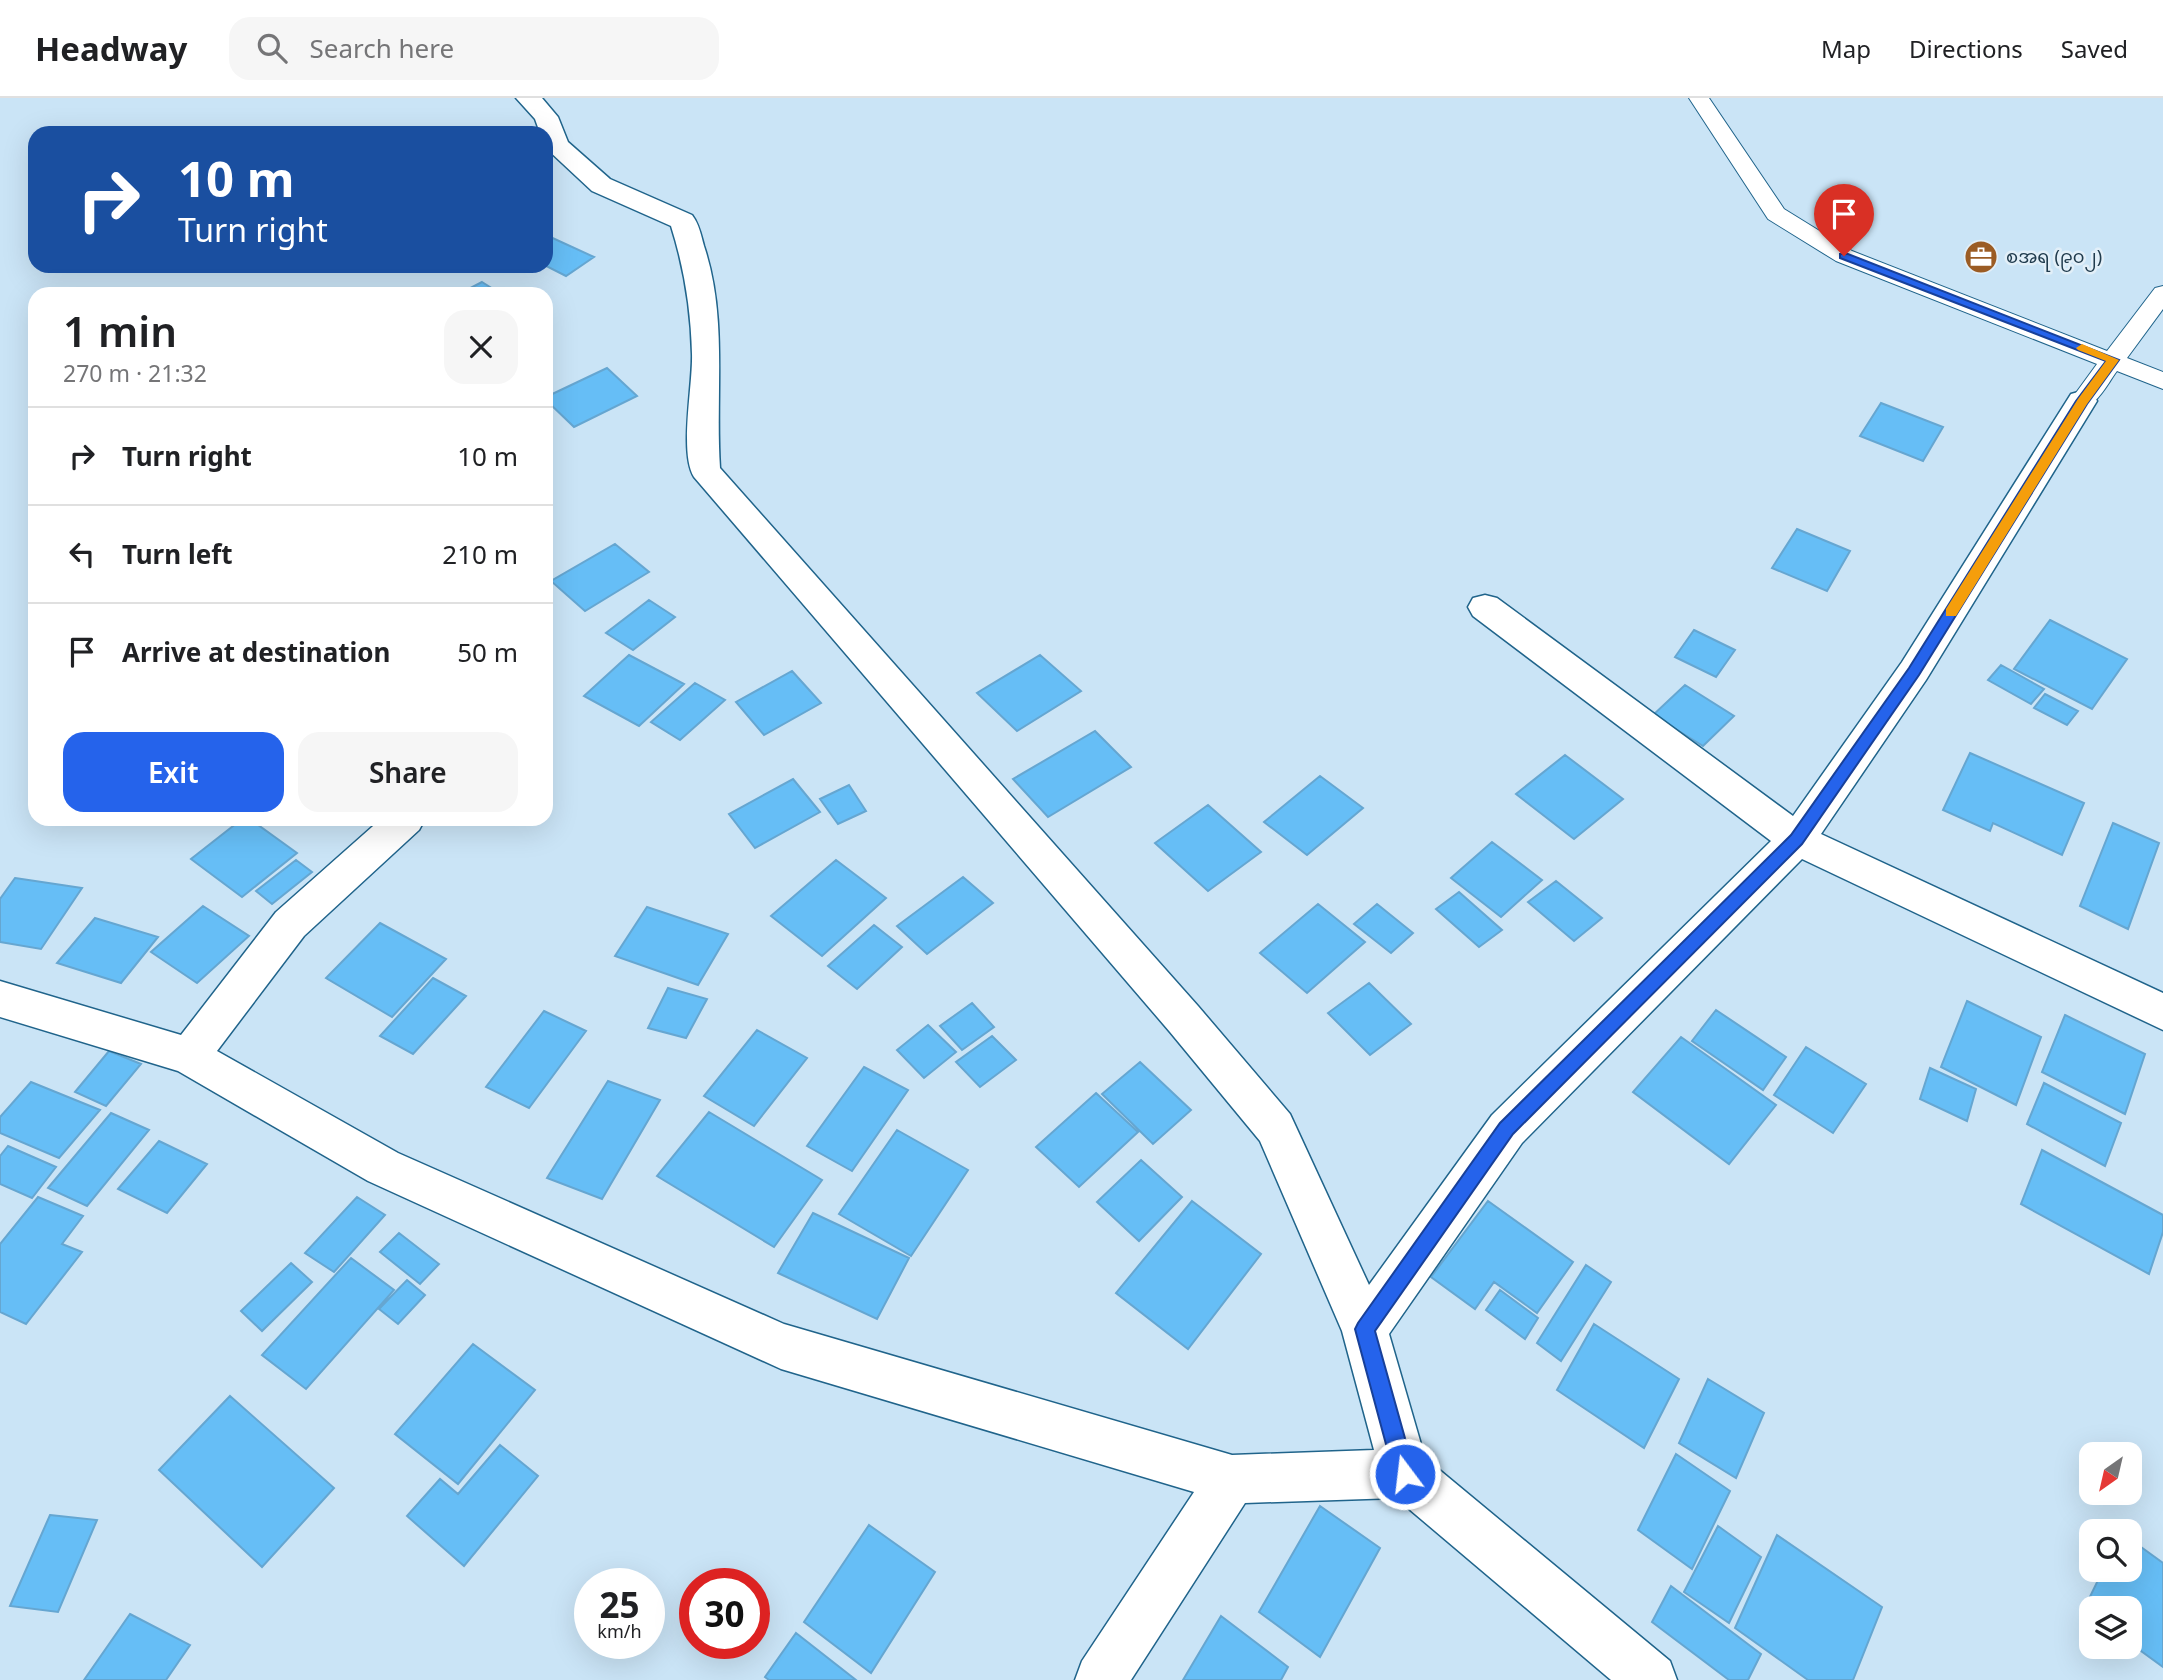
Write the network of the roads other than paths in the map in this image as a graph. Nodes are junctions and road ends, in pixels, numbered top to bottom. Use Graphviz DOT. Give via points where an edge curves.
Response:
graph roads {
  1 [pos="528,98"];
  2 [pos="1699,98"];
  3 [pos="550,126"];
  4 [pos="553,135"];
  5 [pos="2163,293"];
  6 [pos="2113,360"];
  7 [pos="2163,381"];
  8 [pos="2082,401"];
  9 [pos="1485,607"];
  10 [pos="398,826"];
  11 [pos="1797,839"];
  12 [pos="0,999"];
  13 [pos="2163,1012"];
  14 [pos="189,1056"];
  15 [pos="1365,1329"];
  16 [pos="1405,1474"];
  17 [pos="1232,1479"];
  18 [pos="1101,1680"];
  19 [pos="1651,1680"];
  1 -- 3 [label="street"];
  2 -- 6 [label="lane" via="1776,214 1844,256"];
  4 -- 15 [label="street" via="557,145 601,185 683,221 698,268 707,355 705,470 1275,1128"];
  5 -- 6 [label="lane"];
  6 -- 7 [label="lane"];
  6 -- 8 [label="lane"];
  8 -- 11 [label="street" via="1914,671"];
  9 -- 11 [label="street"];
  10 -- 14 [label="street" via="290,924"];
  11 -- 13 [label="street"];
  11 -- 15 [label="street" via="1507,1129"];
  12 -- 14 [label="street"];
  14 -- 17 [label="street" via="383,1167 781,1346"];
  15 -- 16 [label="street"];
  16 -- 17 [label="street"];
  16 -- 19 [label="street"];
  17 -- 18 [label="street"];
}
